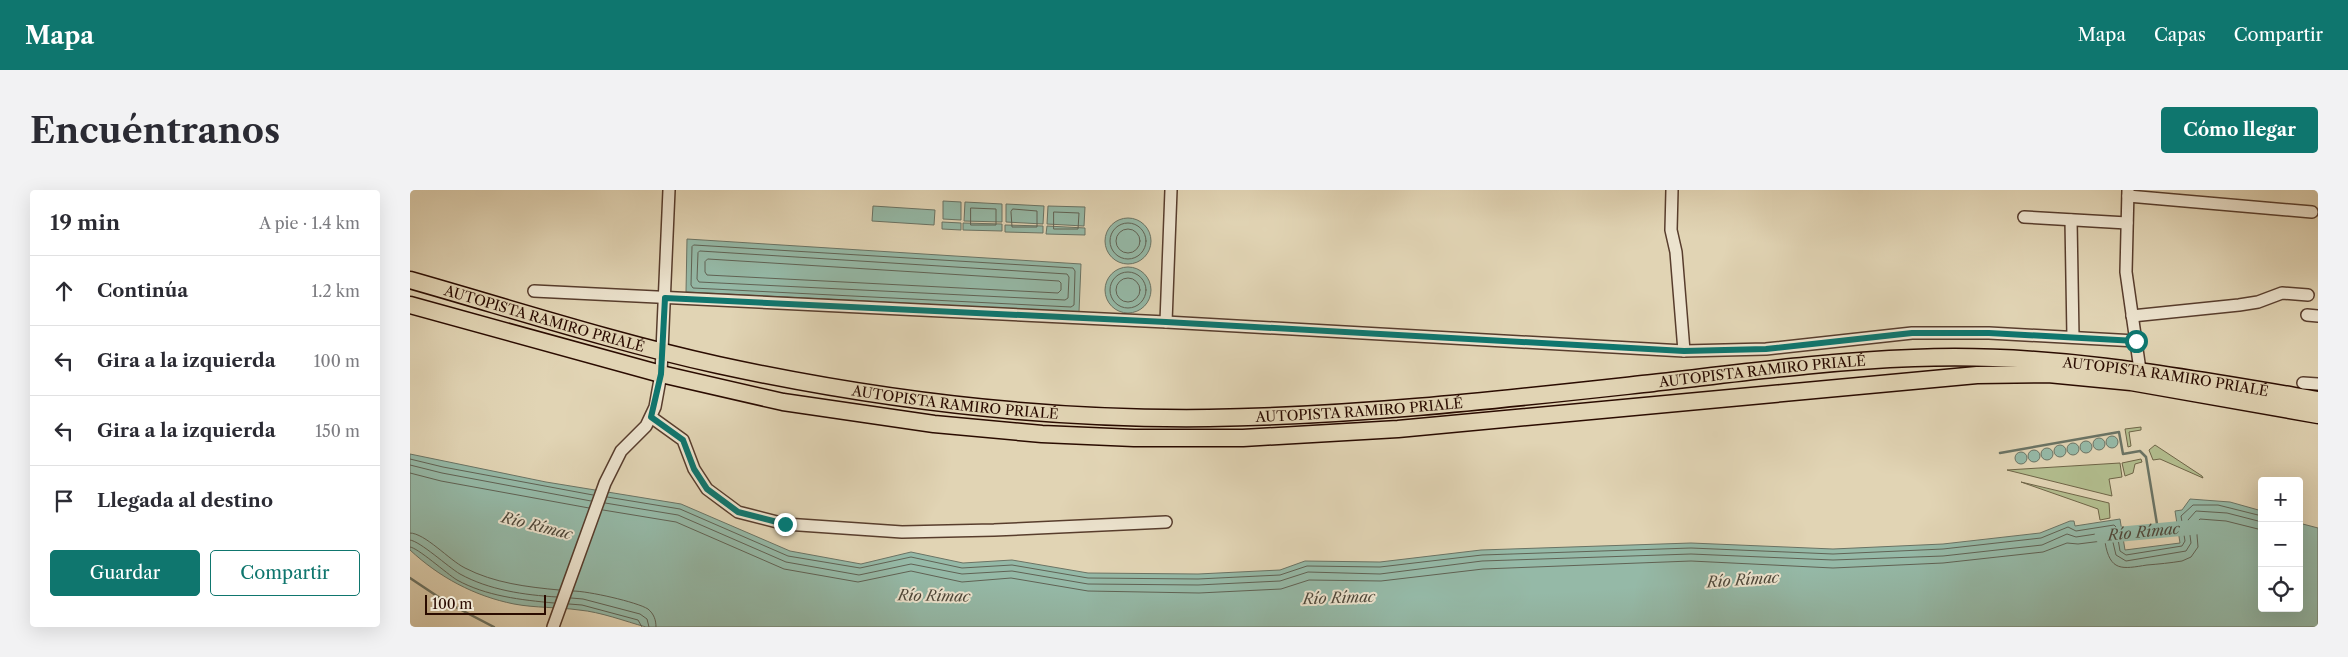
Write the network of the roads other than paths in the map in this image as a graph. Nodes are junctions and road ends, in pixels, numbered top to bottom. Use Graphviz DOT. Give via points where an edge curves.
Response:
graph roads {
  1 [pos="669,190"];
  2 [pos="1171,190"];
  3 [pos="1672,190"];
  4 [pos="2128,193"];
  5 [pos="2312,212"];
  6 [pos="2024,217"];
  7 [pos="2071,220"];
  8 [pos="2127,223"];
  9 [pos="410,280"];
  10 [pos="534,291"];
  11 [pos="2308,295"];
  12 [pos="665,298"];
  13 [pos="410,305"];
  14 [pos="2132,316"];
  15 [pos="1166,322"];
  16 [pos="2073,337"];
  17 [pos="2136,341"];
  18 [pos="1684,351"];
  19 [pos="662,352"];
  20 [pos="661,374"];
  21 [pos="2143,377"];
  22 [pos="2303,383"];
  23 [pos="2318,384"];
  24 [pos="2318,400"];
  25 [pos="2318,415"];
  26 [pos="651,417"];
  27 [pos="1166,522"];
  28 [pos="554,624"];
  1 -- 12 [label="street"];
  2 -- 15 [label="street"];
  3 -- 18 [label="street" via="1671,230 1676,252"];
  4 -- 5 [label="street"];
  4 -- 8 [label="street"];
  6 -- 7 [label="street"];
  7 -- 8 [label="street"];
  7 -- 16 [label="street"];
  8 -- 14 [label="street" via="2126,272"];
  9 -- 19 [label="highway, AUTOPISTA RAMIRO PRIALÉ"];
  10 -- 12 [label="street"];
  11 -- 14 [label="street" via="2282,293 2239,305"];
  12 -- 15 [label="street"];
  12 -- 19 [label="street"];
  13 -- 20 [label="highway, AUTOPISTA RAMIRO PRIALÉ"];
  14 -- 17 [label="street"];
  15 -- 18 [label="street"];
  16 -- 17 [label="street"];
  16 -- 18 [label="street" via="1912,333 1766,349"];
  17 -- 21 [label="street"];
  19 -- 20 [label="street"];
  19 -- 21 [label="highway, AUTOPISTA RAMIRO PRIALÉ" via="810,384 927,401 1054,413 1205,418 1401,408 1917,357 2057,362"];
  20 -- 21 [label="highway, AUTOPISTA RAMIRO PRIALÉ" via="783,402 934,424 1134,438 1243,438 1398,429 1977,375"];
  20 -- 26 [label="street"];
  21 -- 24 [label="highway, AUTOPISTA RAMIRO PRIALÉ"];
  21 -- 25 [label="highway, AUTOPISTA RAMIRO PRIALÉ"];
  22 -- 23 [label="street"];
  26 -- 27 [label="street" via="683,440 694,469 707,489 738,512 785,524 902,532"];
  26 -- 28 [label="street" via="621,451 605,483"];
}
